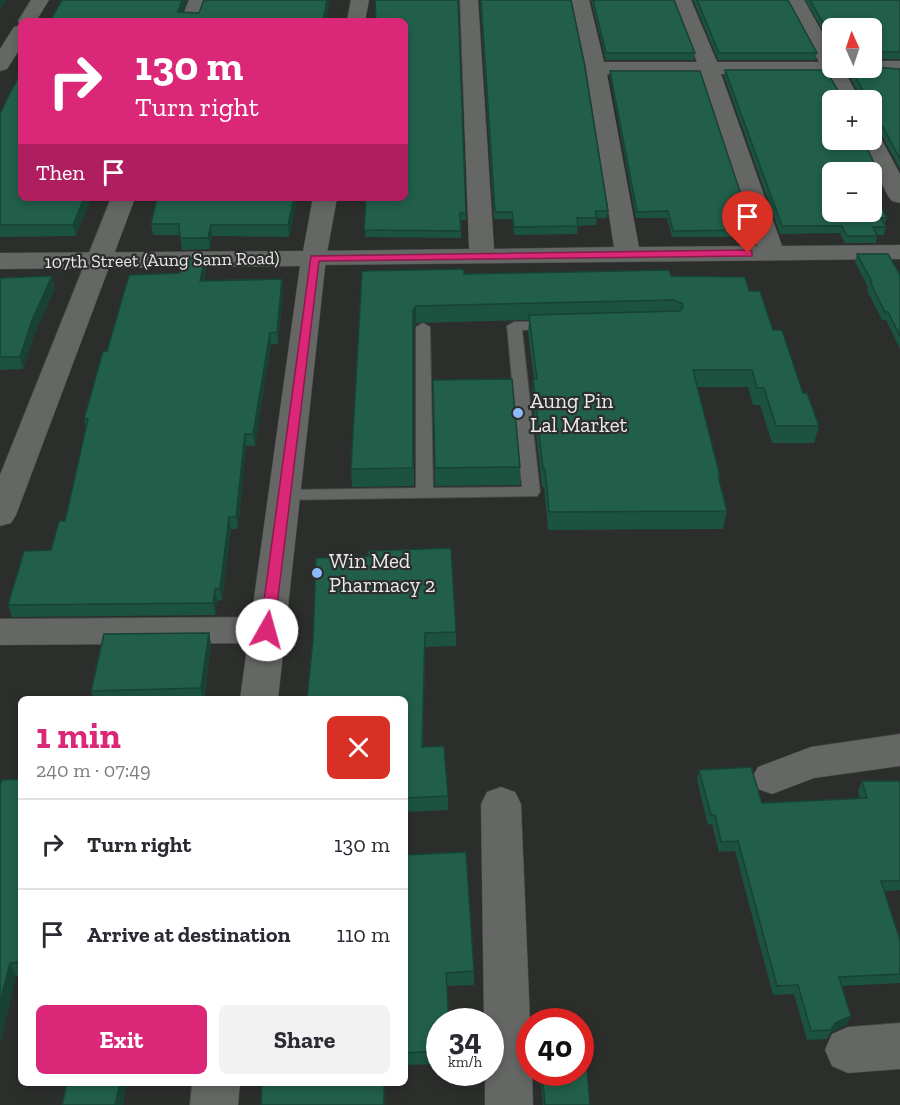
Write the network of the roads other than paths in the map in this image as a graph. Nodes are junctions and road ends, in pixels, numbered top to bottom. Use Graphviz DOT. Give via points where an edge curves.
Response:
graph roads {
  1 [pos="40,0"];
  2 [pos="198,0"];
  3 [pos="360,0"];
  4 [pos="469,0"];
  5 [pos="580,0"];
  6 [pos="682,0"];
  7 [pos="795,0"];
  8 [pos="29,18"];
  9 [pos="191,18"];
  10 [pos="357,18"];
  11 [pos="18,36"];
  12 [pos="822,48"];
  13 [pos="0,65"];
  14 [pos="709,67"];
  15 [pos="822,67"];
  16 [pos="882,67"];
  17 [pos="900,67"];
  18 [pos="596,68"];
  19 [pos="876,150"];
  20 [pos="900,196"];
  21 [pos="122,201"];
  22 [pos="324,201"];
  23 [pos="900,252"];
  24 [pos="772,253"];
  25 [pos="628,255"];
  26 [pos="482,256"];
  27 [pos="314,258"];
  28 [pos="100,260"];
  29 [pos="0,261"];
  30 [pos="571,324"];
  31 [pos="423,327"];
  32 [pos="425,493"];
  33 [pos="284,496"];
  34 [pos="0,515"];
  35 [pos="267,630"];
  36 [pos="0,632"];
  37 [pos="259,696"];
  38 [pos="900,750"];
  39 [pos="772,778"];
  40 [pos="501,804"];
  41 [pos="900,1047"];
  42 [pos="848,1050"];
  43 [pos="216,1086"];
  44 [pos="214,1105"];
  45 [pos="509,1105"];
  1 -- 8 [label="street"];
  2 -- 9 [label="street"];
  3 -- 10 [label="street"];
  4 -- 26 [label="street"];
  5 -- 18 [label="street"];
  6 -- 14 [label="street"];
  7 -- 12 [label="street"];
  11 -- 13 [label="street"];
  14 -- 15 [label="street"];
  14 -- 18 [label="street"];
  14 -- 24 [label="street"];
  16 -- 17 [label="street"];
  18 -- 25 [label="street"];
  19 -- 20 [label="street"];
  21 -- 28 [label="street"];
  22 -- 27 [label="street"];
  23 -- 24 [label="street, 107th Street (Aung Sann Road)"];
  24 -- 25 [label="street, 107th Street (Aung Sann Road)"];
  25 -- 26 [label="street, 107th Street (Aung Sann Road)"];
  26 -- 27 [label="street, 107th Street (Aung Sann Road)"];
  27 -- 28 [label="street, 107th Street (Aung Sann Road)"];
  27 -- 33 [label="street"];
  28 -- 29 [label="street, 107th Street (Aung Sann Road)"];
  28 -- 34 [label="street"];
  30 -- 32 [label="lane" via="514,326 531,492"];
  31 -- 32 [label="lane"];
  32 -- 33 [label="lane"];
  33 -- 35 [label="street"];
  35 -- 36 [label="street"];
  35 -- 37 [label="street"];
  38 -- 39 [label="street" via="811,763"];
  40 -- 45 [label="street"];
  41 -- 42 [label="street"];
  43 -- 44 [label="street"];
}
